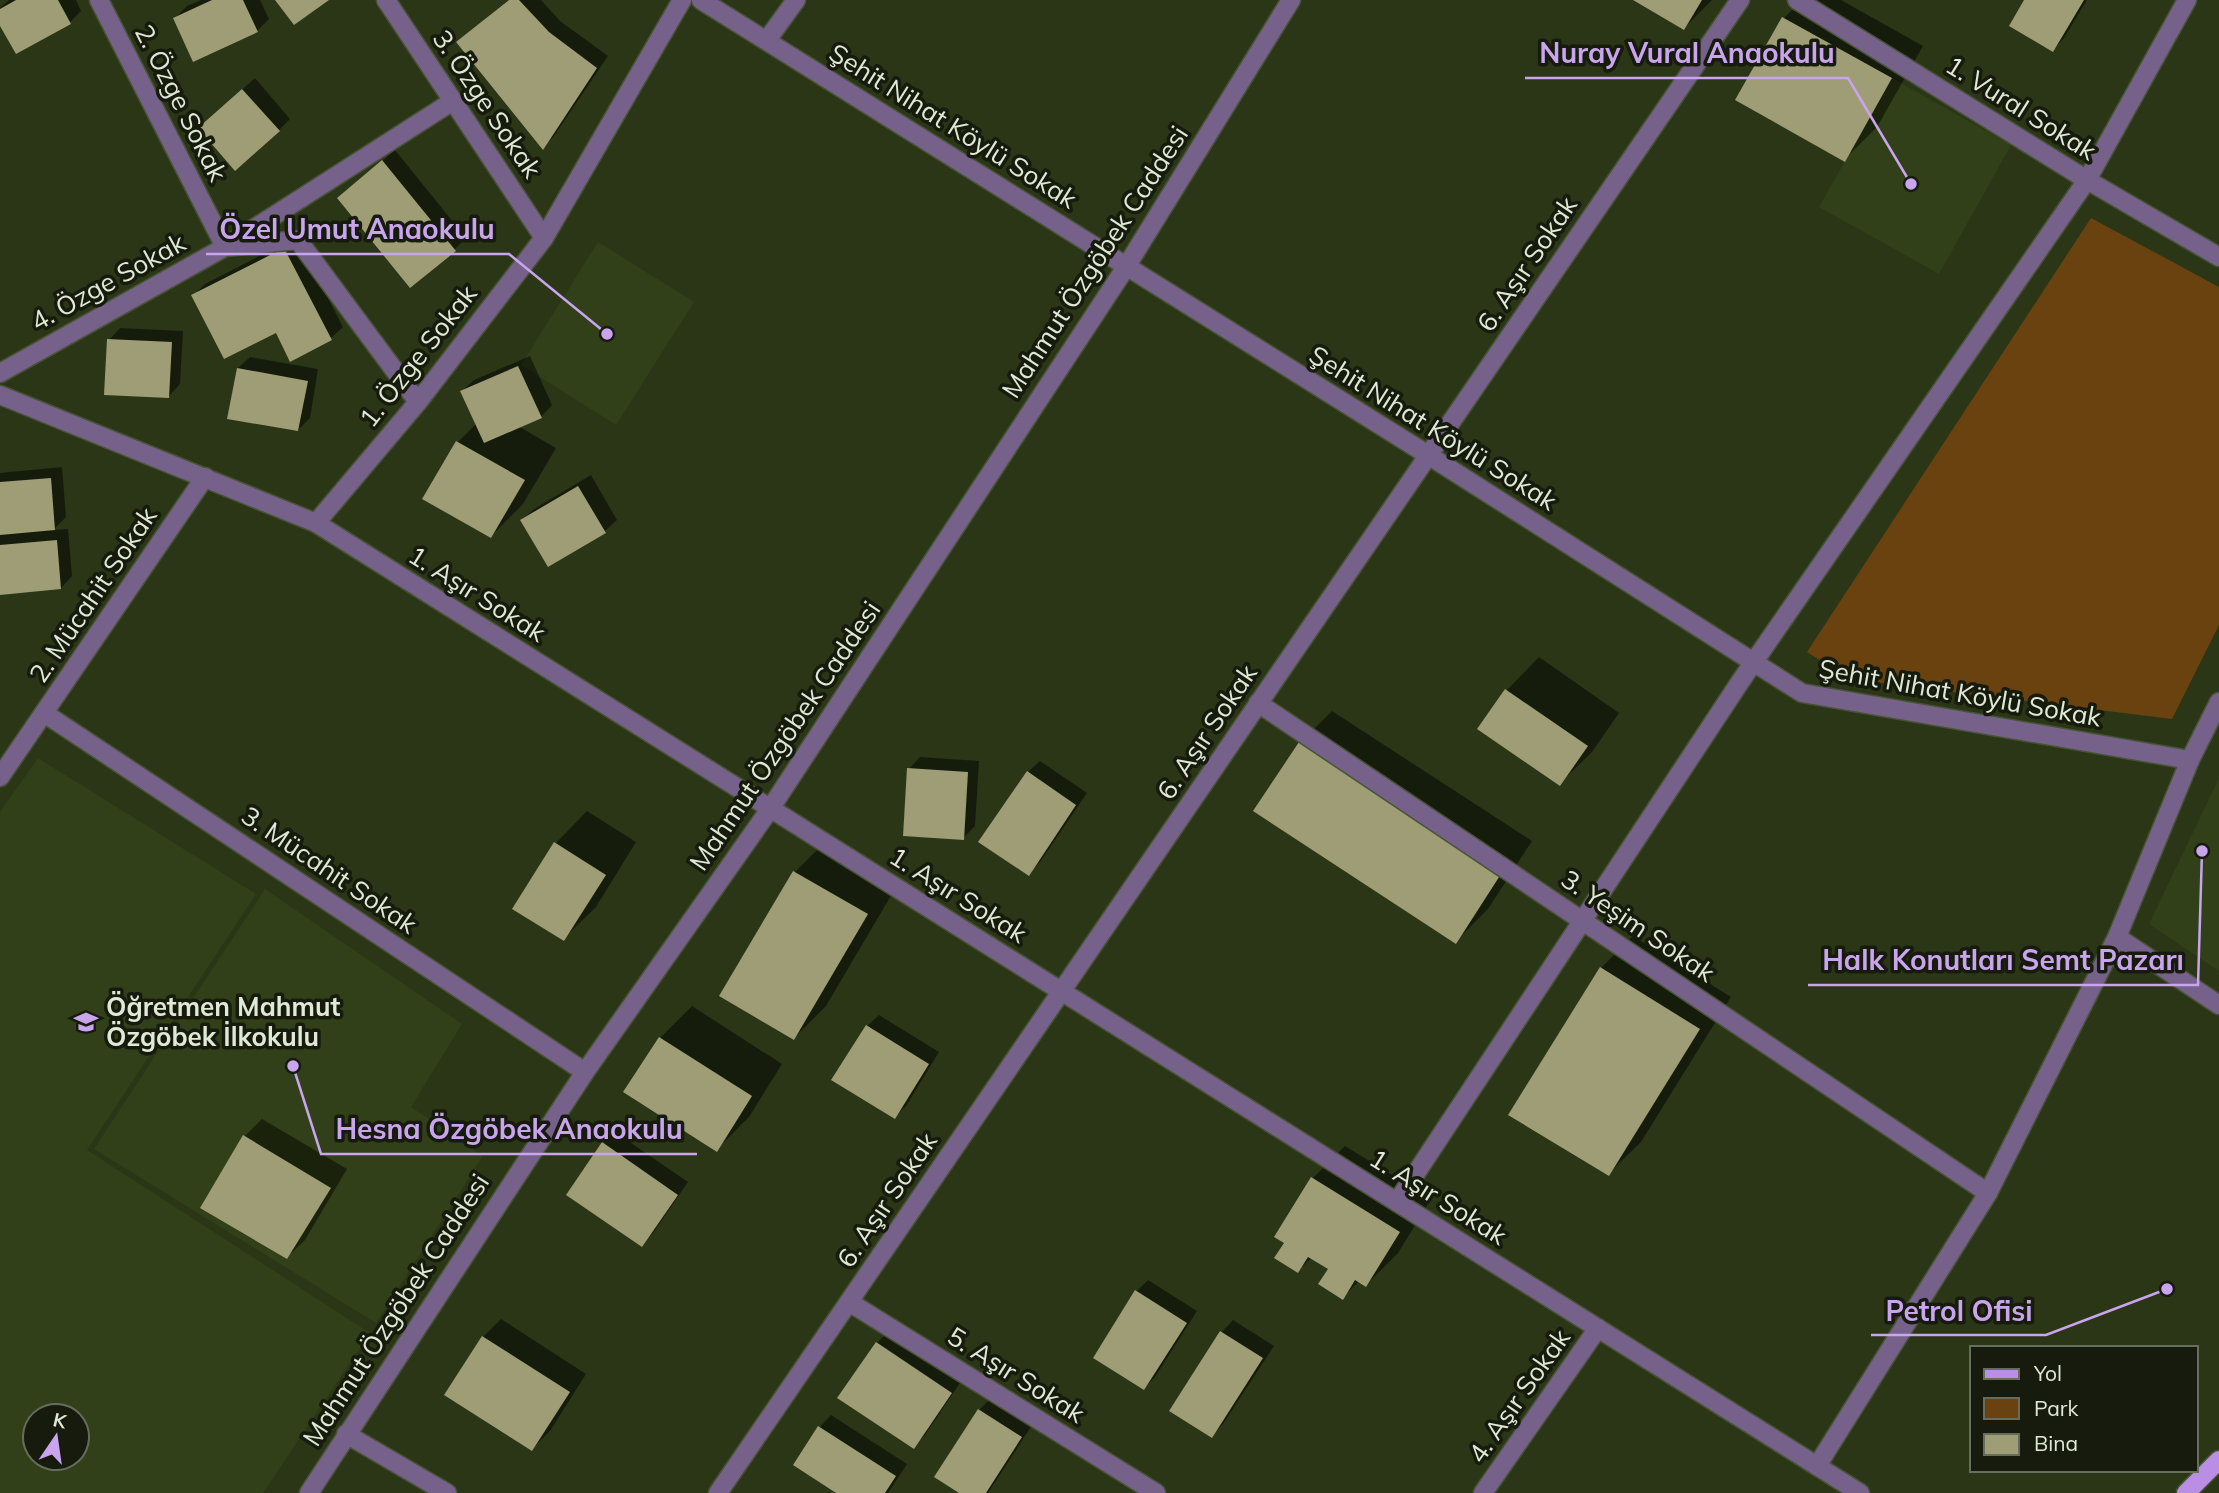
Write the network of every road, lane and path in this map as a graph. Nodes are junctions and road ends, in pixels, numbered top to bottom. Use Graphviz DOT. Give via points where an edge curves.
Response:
graph roads {
  1 [pos="99,0"];
  2 [pos="386,0"];
  3 [pos="682,0"];
  4 [pos="701,0"];
  5 [pos="796,0"];
  6 [pos="1291,0"];
  7 [pos="1740,0"];
  8 [pos="1797,0"];
  9 [pos="2186,0"];
  10 [pos="767,40"];
  11 [pos="453,101"];
  12 [pos="2087,180"];
  13 [pos="544,238"];
  14 [pos="225,247"];
  15 [pos="2219,257"];
  16 [pos="1126,267"];
  17 [pos="0,373"];
  18 [pos="0,395"];
  19 [pos="418,402"];
  20 [pos="1428,455"];
  21 [pos="205,477"];
  22 [pos="316,523"];
  23 [pos="1754,662"];
  24 [pos="2219,702"];
  25 [pos="1258,704"];
  26 [pos="44,713"];
  27 [pos="2190,760"];
  28 [pos="0,776"];
  29 [pos="770,809"];
  30 [pos="1582,920"];
  31 [pos="2118,937"];
  32 [pos="1061,991"];
  33 [pos="2219,1005"];
  34 [pos="585,1072"];
  35 [pos="1988,1193"];
  36 [pos="1397,1202"];
  37 [pos="849,1302"];
  38 [pos="1598,1328"];
  39 [pos="346,1434"];
  40 [pos="2219,1460"];
  41 [pos="1817,1466"];
  42 [pos="309,1493"];
  43 [pos="447,1493"];
  44 [pos="718,1493"];
  45 [pos="1156,1493"];
  46 [pos="1483,1493"];
  47 [pos="1860,1493"];
  48 [pos="2186,1493"];
  1 -- 14 [label="street, 2. Özge Sokak"];
  2 -- 11 [label="street, 3. Özge Sokak"];
  3 -- 13 [label="street, 1. Özge Sokak"];
  4 -- 10 [label="street, Şehit Nihat Köylü Sokak"];
  5 -- 10 [label="street"];
  6 -- 16 [label="street, Mahmut Özgöbek Caddesi"];
  7 -- 20 [label="street, 6. Aşır Sokak"];
  8 -- 12 [label="street, 1. Vural Sokak"];
  9 -- 12 [label="street"];
  10 -- 16 [label="street, Şehit Nihat Köylü Sokak"];
  11 -- 13 [label="street, 3. Özge Sokak"];
  11 -- 14 [label="street, 4. Özge Sokak"];
  12 -- 15 [label="street, 1. Vural Sokak"];
  12 -- 23 [label="street"];
  13 -- 19 [label="street, 1. Özge Sokak"];
  14 -- 17 [label="street, 4. Özge Sokak"];
  14 -- 19 [label="street" via="298,240"];
  16 -- 20 [label="street, Şehit Nihat Köylü Sokak"];
  16 -- 29 [label="street, Mahmut Özgöbek Caddesi"];
  18 -- 21 [label="street, 1. Aşır Sokak"];
  19 -- 22 [label="street, 1. Özge Sokak"];
  20 -- 23 [label="street, Şehit Nihat Köylü Sokak"];
  20 -- 25 [label="street, 6. Aşır Sokak"];
  21 -- 22 [label="street, 1. Aşır Sokak"];
  21 -- 26 [label="street, 2. Mücahit Sokak"];
  22 -- 29 [label="street, 1. Aşır Sokak"];
  23 -- 27 [label="street, Şehit Nihat Köylü Sokak" via="1802,693"];
  23 -- 30 [label="street"];
  24 -- 27 [label="street"];
  25 -- 30 [label="street, 3. Yeşim Sokak"];
  25 -- 32 [label="street, 6. Aşır Sokak"];
  26 -- 28 [label="street, 2. Mücahit Sokak"];
  26 -- 34 [label="street, 3. Mücahit Sokak"];
  27 -- 31 [label="street"];
  29 -- 32 [label="street, 1. Aşır Sokak"];
  29 -- 34 [label="street, Mahmut Özgöbek Caddesi"];
  30 -- 35 [label="street, 3. Yeşim Sokak"];
  30 -- 36 [label="street"];
  31 -- 33 [label="street"];
  31 -- 35 [label="street"];
  32 -- 36 [label="street, 1. Aşır Sokak"];
  32 -- 37 [label="street, 6. Aşır Sokak"];
  34 -- 39 [label="street, Mahmut Özgöbek Caddesi"];
  35 -- 41 [label="street"];
  36 -- 38 [label="street, 1. Aşır Sokak"];
  37 -- 44 [label="street, 6. Aşır Sokak"];
  37 -- 45 [label="street, 5. Aşır Sokak"];
  38 -- 41 [label="street, 1. Aşır Sokak"];
  38 -- 46 [label="street, 4. Aşır Sokak"];
  39 -- 42 [label="street, Mahmut Özgöbek Caddesi"];
  39 -- 43 [label="street"];
  40 -- 48 [label="main road"];
  41 -- 47 [label="street, 1. Aşır Sokak"];
}
